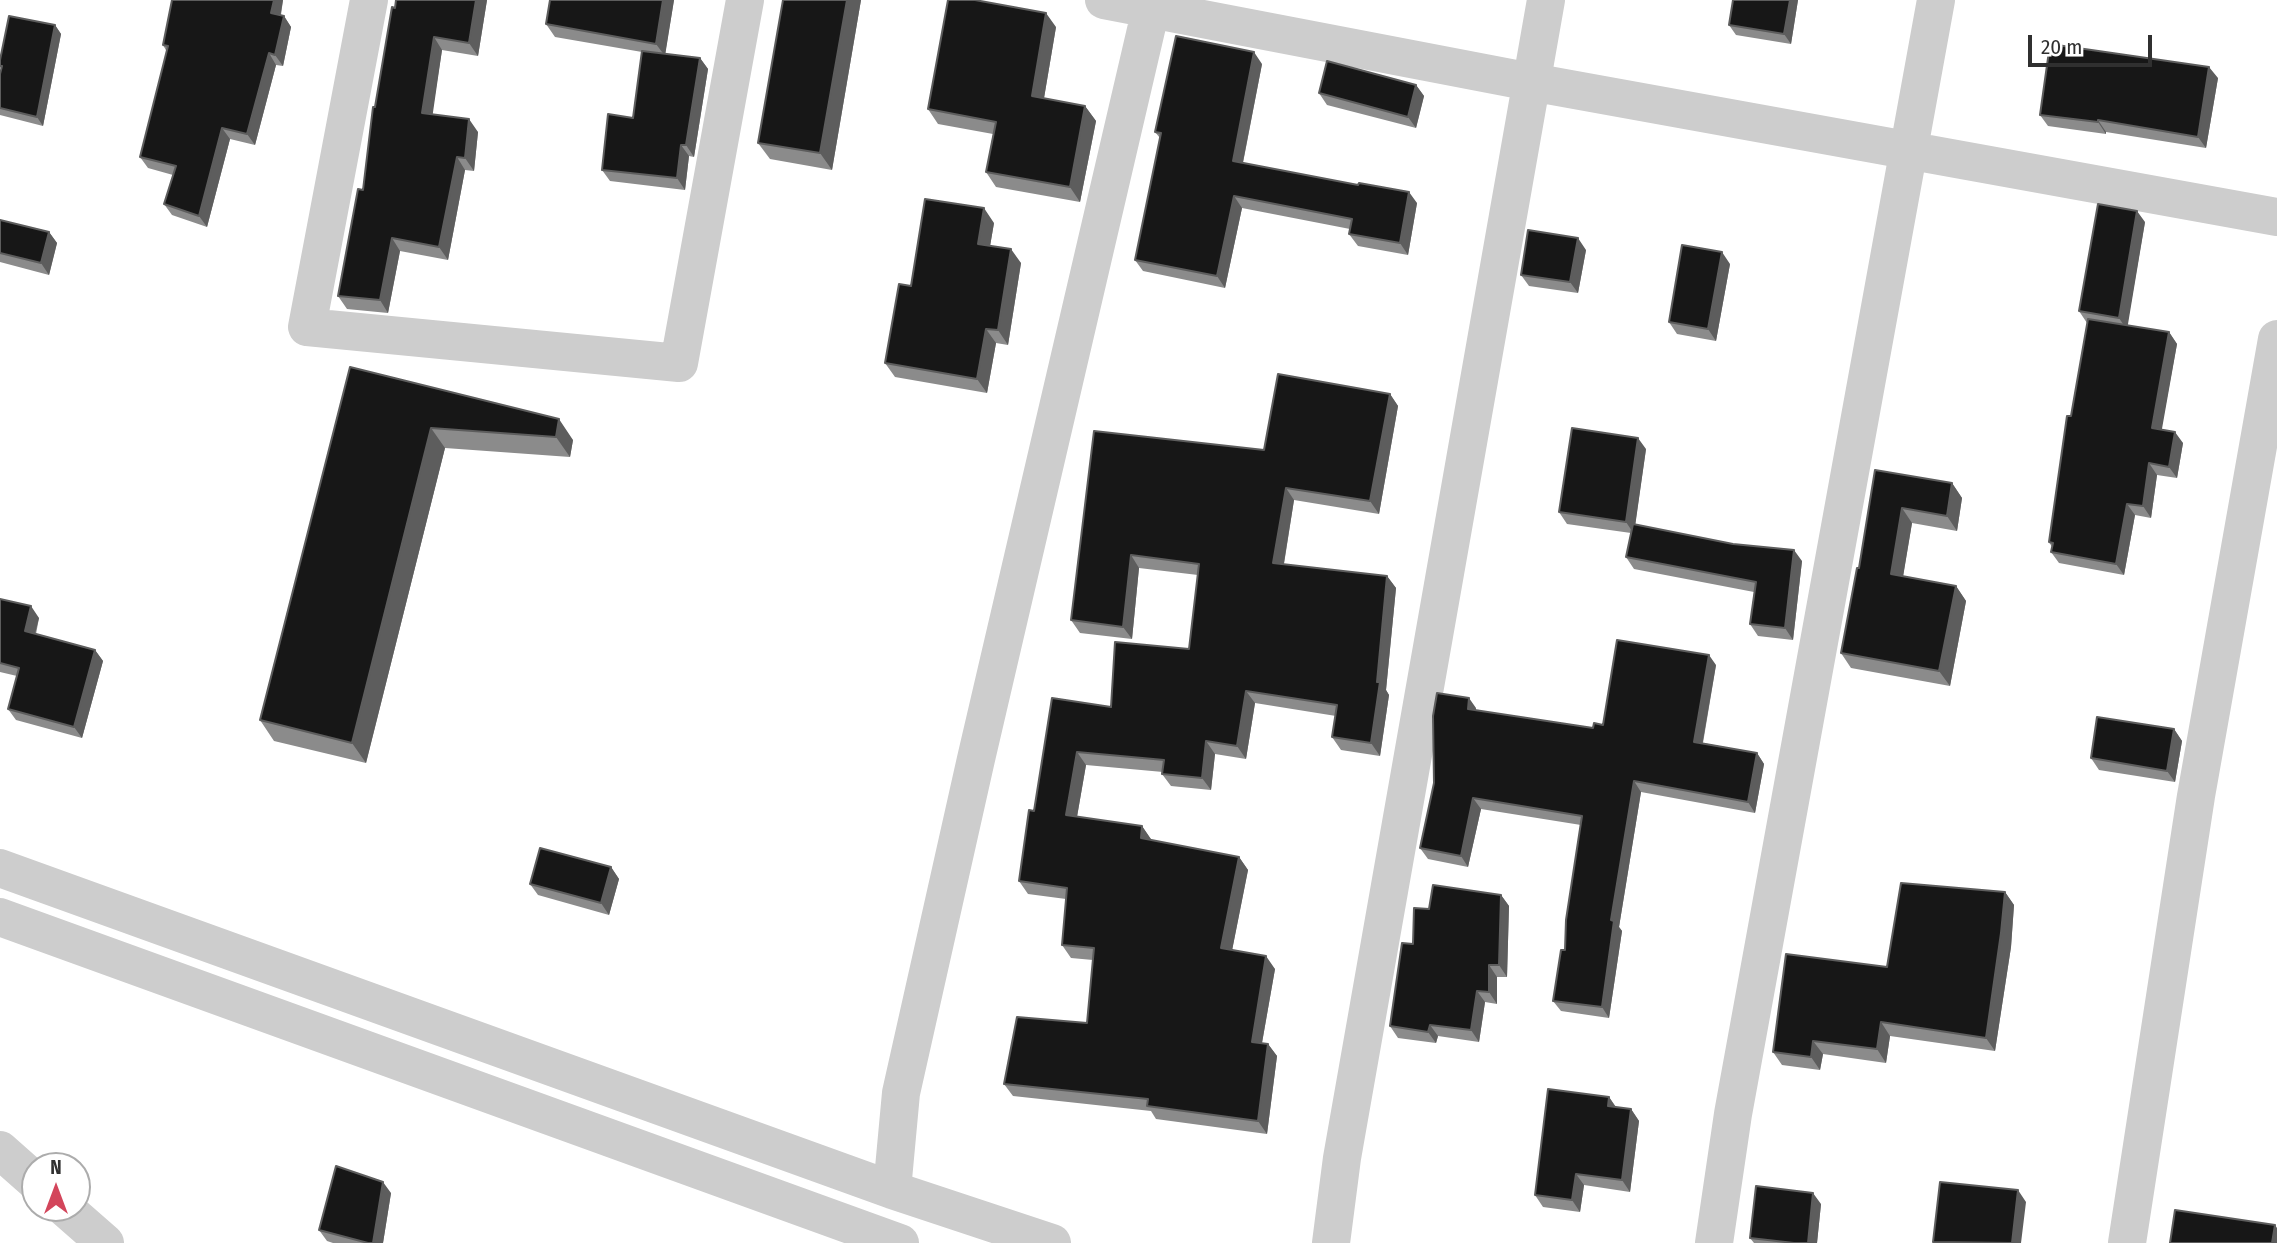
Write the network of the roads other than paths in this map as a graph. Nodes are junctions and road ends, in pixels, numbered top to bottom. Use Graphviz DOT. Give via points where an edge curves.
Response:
graph roads {
  1 [pos="369,0"];
  2 [pos="746,0"];
  3 [pos="1104,0"];
  4 [pos="1546,0"];
  5 [pos="1936,0"];
  6 [pos="1152,4"];
  7 [pos="1531,82"];
  8 [pos="1909,150"];
  9 [pos="2277,217"];
  10 [pos="2277,339"];
  11 [pos="0,868"];
  12 [pos="0,917"];
  13 [pos="0,1150"];
  14 [pos="21,1169"];
  15 [pos="892,1190"];
  16 [pos="81,1222"];
  17 [pos="105,1243"];
  18 [pos="900,1243"];
  19 [pos="1052,1243"];
  20 [pos="1331,1243"];
  21 [pos="1714,1243"];
  22 [pos="2127,1243"];
  1 -- 2 [label="street" via="307,327 679,363"];
  3 -- 6 [label="street"];
  4 -- 7 [label="street"];
  5 -- 8 [label="street"];
  6 -- 7 [label="street"];
  6 -- 15 [label="street" via="901,1093"];
  7 -- 8 [label="street"];
  7 -- 20 [label="street" via="1342,1158"];
  8 -- 9 [label="street"];
  8 -- 21 [label="street" via="1733,1114"];
  10 -- 22 [label="street" via="2196,796"];
  11 -- 15 [label="street"];
  12 -- 18 [label="street"];
  13 -- 14 [label="street"];
  15 -- 19 [label="street"];
  16 -- 17 [label="street"];
}
